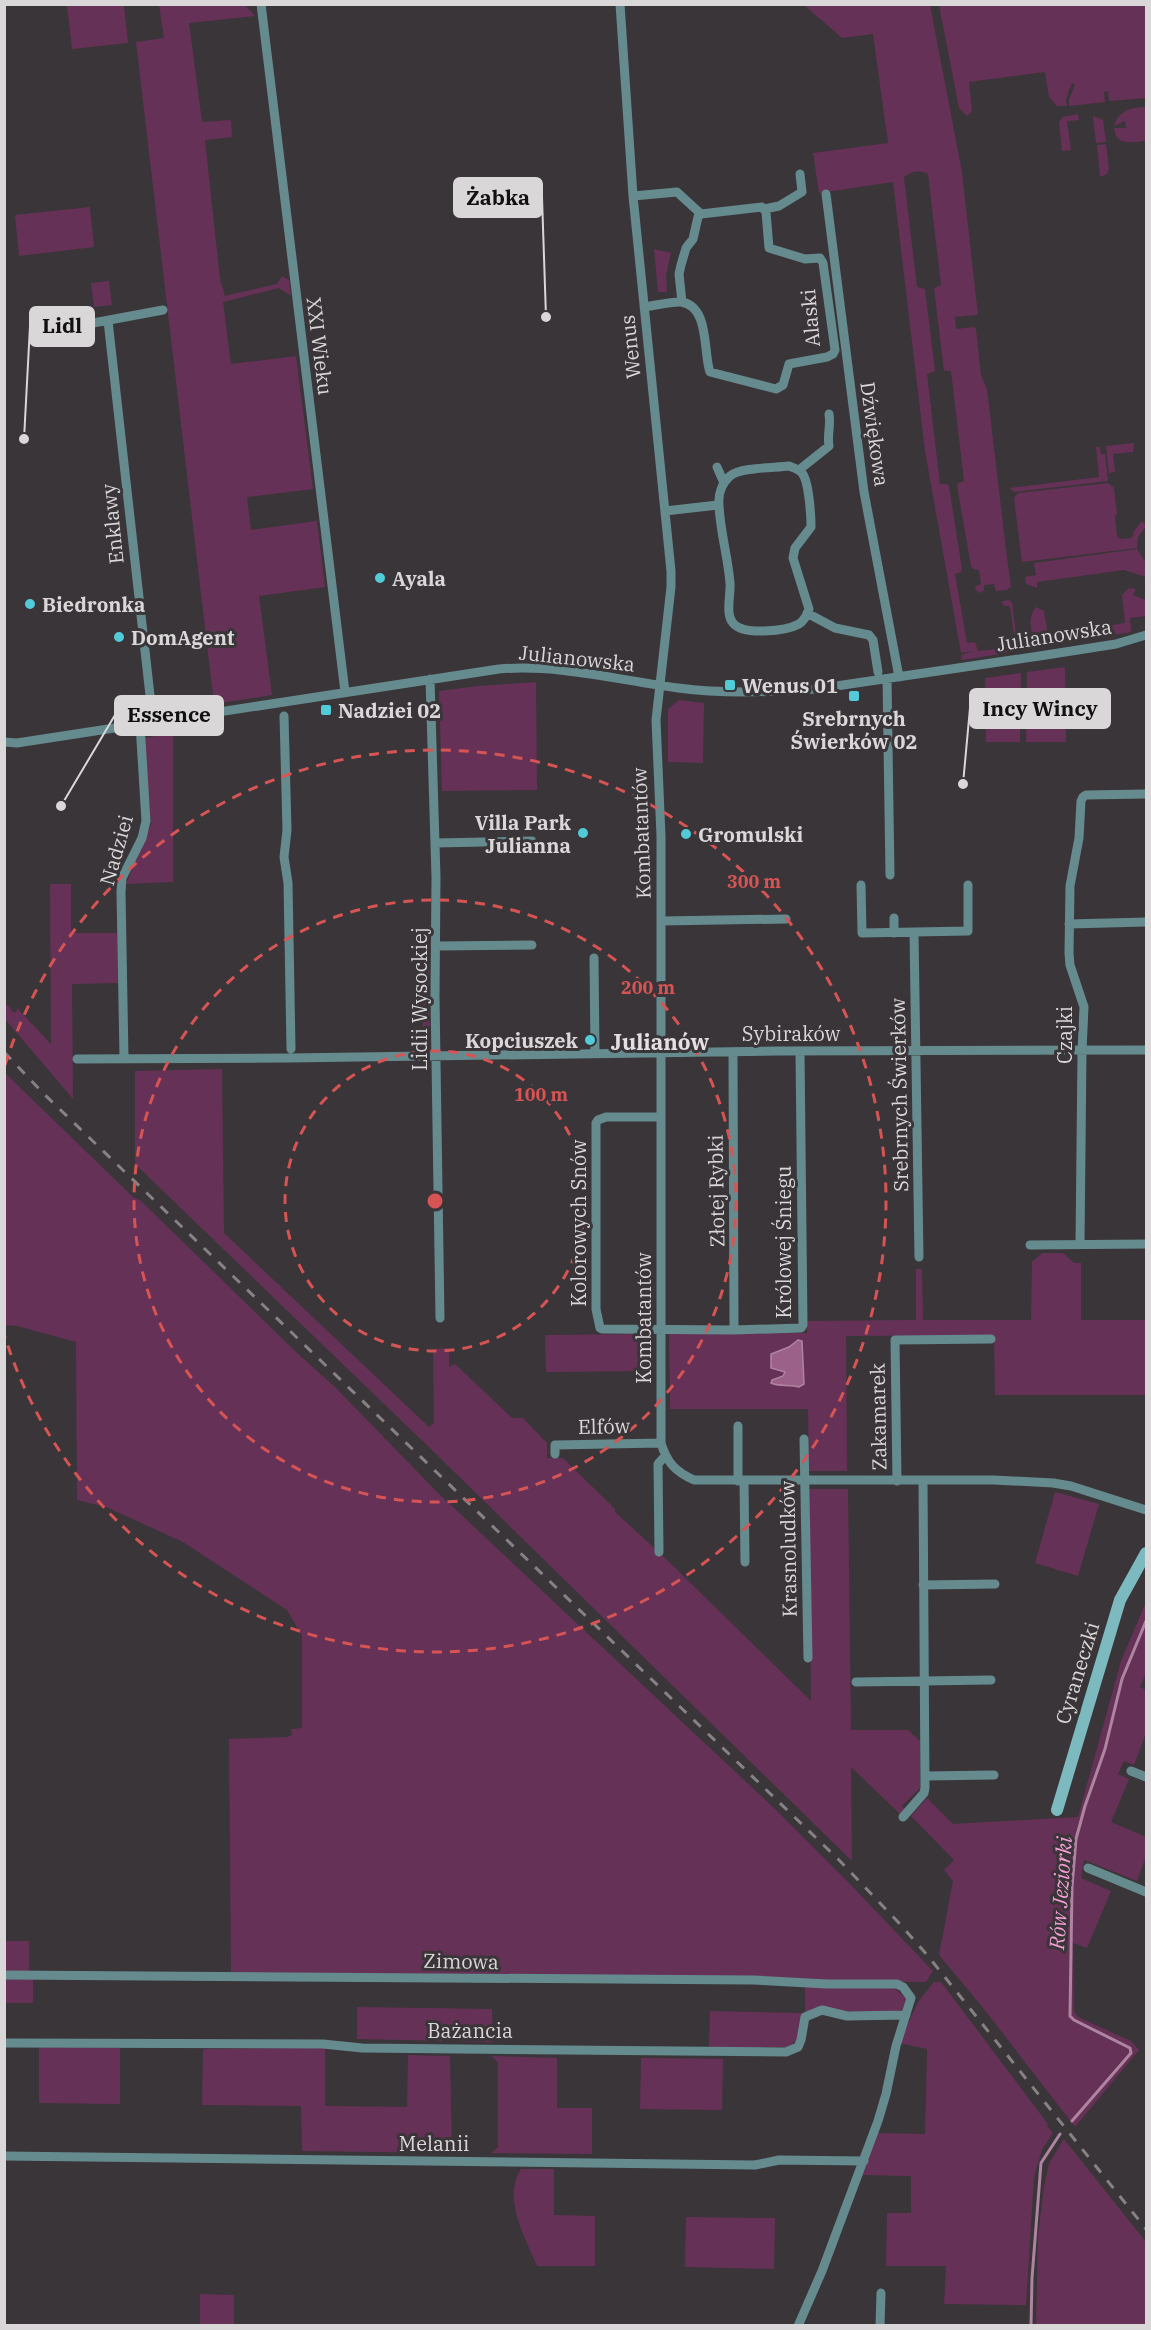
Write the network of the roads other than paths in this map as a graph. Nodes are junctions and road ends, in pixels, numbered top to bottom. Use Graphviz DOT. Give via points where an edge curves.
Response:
graph roads {
  1 [pos="261,4"];
  2 [pos="620,4"];
  3 [pos="800,174"];
  4 [pos="826,194"];
  5 [pos="633,196"];
  6 [pos="764,209"];
  7 [pos="701,214"];
  8 [pos="682,302"];
  9 [pos="644,307"];
  10 [pos="163,310"];
  11 [pos="108,321"];
  12 [pos="43,340"];
  13 [pos="829,414"];
  14 [pos="717,467"];
  15 [pos="799,470"];
  16 [pos="724,483"];
  17 [pos="718,505"];
  18 [pos="665,511"];
  19 [pos="807,613"];
  20 [pos="1146,635"];
  21 [pos="878,672"];
  22 [pos="899,676"];
  23 [pos="887,678"];
  24 [pos="430,679"];
  25 [pos="659,685"];
  26 [pos="345,692"];
  27 [pos="284,716"];
  28 [pos="153,722"];
  29 [pos="140,724"];
  30 [pos="4,741"];
  31 [pos="1146,794"];
  32 [pos="532,841"];
  33 [pos="435,843"];
  34 [pos="890,875"];
  35 [pos="861,885"];
  36 [pos="968,885"];
  37 [pos="894,918"];
  38 [pos="786,919"];
  39 [pos="661,921"];
  40 [pos="1146,922"];
  41 [pos="1069,924"];
  42 [pos="894,933"];
  43 [pos="914,933"];
  44 [pos="532,945"];
  45 [pos="437,946"];
  46 [pos="594,958"];
  47 [pos="291,1049"];
  48 [pos="916,1050"];
  49 [pos="1146,1050"];
  50 [pos="1082,1051"];
  51 [pos="660,1052"];
  52 [pos="733,1052"];
  53 [pos="800,1052"];
  54 [pos="595,1053"];
  55 [pos="436,1056"];
  56 [pos="124,1058"];
  57 [pos="77,1059"];
  58 [pos="661,1117"];
  59 [pos="1080,1244"];
  60 [pos="1146,1244"];
  61 [pos="1030,1245"];
  62 [pos="919,1257"];
  63 [pos="440,1318"];
  64 [pos="734,1330"];
  65 [pos="661,1331"];
  66 [pos="991,1339"];
  67 [pos="738,1426"];
  68 [pos="804,1439"];
  69 [pos="661,1443"];
  70 [pos="555,1454"];
  71 [pos="665,1456"];
  72 [pos="805,1480"];
  73 [pos="922,1480"];
  74 [pos="741,1481"];
  75 [pos="897,1481"];
  76 [pos="1146,1510"];
  77 [pos="659,1552"];
  78 [pos="1146,1552"];
  79 [pos="745,1562"];
  80 [pos="995,1584"];
  81 [pos="923,1585"];
  82 [pos="808,1658"];
  83 [pos="991,1680"];
  84 [pos="924,1681"];
  85 [pos="856,1682"];
  86 [pos="1131,1771"];
  87 [pos="994,1775"];
  88 [pos="925,1776"];
  89 [pos="1146,1777"];
  90 [pos="1057,1810"];
  91 [pos="903,1817"];
  92 [pos="1088,1868"];
  93 [pos="1146,1892"];
  94 [pos="4,1975"];
  95 [pos="906,2015"];
  96 [pos="4,2043"];
  97 [pos="4,2156"];
  98 [pos="864,2161"];
  99 [pos="881,2293"];
  100 [pos="798,2325"];
  101 [pos="880,2325"];
  1 -- 26 [label="street, XXI Wieku"];
  2 -- 5 [label="street, Wenus"];
  3 -- 6 [label="street" via="802,192 779,206"];
  4 -- 22 [label="street, Dźwiękowa" via="864,492"];
  5 -- 7 [label="street" via="677,192"];
  5 -- 9 [label="street, Wenus"];
  6 -- 7 [label="street"];
  6 -- 8 [label="street, Alaski" via="769,248 805,259 820,258 823,263 833,354 789,364 779,389 710,372 702,321"];
  7 -- 8 [label="street" via="679,274"];
  8 -- 9 [label="street"];
  9 -- 18 [label="street, Wenus"];
  10 -- 11 [label="street"];
  11 -- 12 [label="street" via="77,326"];
  11 -- 28 [label="street, Enklawy"];
  13 -- 15 [label="street" via="829,446"];
  14 -- 16 [label="street"];
  15 -- 16 [label="street" via="789,466 745,471 731,475"];
  15 -- 19 [label="street" via="806,481 811,527 795,548 793,558 807,599"];
  16 -- 17 [label="street"];
  17 -- 18 [label="street"];
  17 -- 19 [label="street" via="732,623 742,629 773,630 797,625"];
  18 -- 25 [label="street, Wenus" via="671,587"];
  19 -- 21 [label="street" via="835,628 869,635"];
  20 -- 22 [label="street, Julianowska" via="1116,644"];
  22 -- 23 [label="street, Julianowska"];
  23 -- 25 [label="street, Julianowska" via="770,692"];
  23 -- 34 [label="street"];
  24 -- 25 [label="street, Julianowska" via="537,668"];
  24 -- 26 [label="street, Julianowska"];
  24 -- 33 [label="street, Lidii Wysockiej"];
  25 -- 39 [label="street, Kombatantów" via="656,751"];
  26 -- 28 [label="street, Julianowska"];
  27 -- 47 [label="street"];
  28 -- 29 [label="street, Julianowska"];
  29 -- 30 [label="street, Julianowska" via="17,743"];
  29 -- 56 [label="street, Nadziei" via="146,821 120,892"];
  31 -- 41 [label="street, Czajki" via="1083,796"];
  32 -- 33 [label="street"];
  33 -- 45 [label="street, Lidii Wysockiej"];
  35 -- 42 [label="street" via="862,933"];
  36 -- 43 [label="street" via="968,931"];
  37 -- 42 [label="street"];
  38 -- 39 [label="street"];
  39 -- 51 [label="street, Kombatantów"];
  40 -- 41 [label="street"];
  41 -- 50 [label="street, Czajki" via="1069,960 1084,1007"];
  42 -- 43 [label="street"];
  43 -- 48 [label="street, Srebrnych Świerków"];
  44 -- 45 [label="street"];
  45 -- 55 [label="street, Lidii Wysockiej"];
  46 -- 54 [label="street"];
  48 -- 50 [label="street, Sybiraków"];
  48 -- 53 [label="street, Sybiraków"];
  48 -- 62 [label="street, Srebrnych Świerków"];
  49 -- 50 [label="street, Sybiraków"];
  50 -- 59 [label="street, Czajki"];
  51 -- 52 [label="street, Sybiraków"];
  51 -- 54 [label="street, Sybiraków"];
  51 -- 58 [label="street, Kombatantów"];
  52 -- 53 [label="street, Sybiraków"];
  52 -- 64 [label="street, Złotej Rybki"];
  53 -- 64 [label="street, Królowej Śniegu" via="803,1325 797,1329"];
  54 -- 55 [label="street, Sybiraków"];
  55 -- 56 [label="street"];
  55 -- 63 [label="street, Lidii Wysockiej"];
  56 -- 57 [label="street"];
  58 -- 65 [label="street, Kombatantów"];
  58 -- 65 [label="street, Kolorowych Snów" via="602,1118 597,1120 595,1130 598,1324 602,1329"];
  59 -- 60 [label="street"];
  59 -- 61 [label="street"];
  64 -- 65 [label="street, Królowej Śniegu"];
  65 -- 69 [label="street, Kombatantów"];
  66 -- 75 [label="street, Zakamarek" via="895,1340"];
  67 -- 74 [label="street"];
  68 -- 72 [label="street, Krasnoludków"];
  69 -- 70 [label="street, Elfów" via="555,1445"];
  69 -- 71 [label="street, Kombatantów"];
  71 -- 74 [label="street, Kombatantów" via="678,1472 694,1480"];
  71 -- 77 [label="street" via="658,1464"];
  72 -- 74 [label="street, Kombatantów"];
  72 -- 75 [label="street, Kombatantów"];
  72 -- 82 [label="street, Krasnoludków"];
  73 -- 75 [label="street, Kombatantów"];
  73 -- 76 [label="street, Kombatantów" via="1053,1483"];
  73 -- 81 [label="street"];
  74 -- 79 [label="street"];
  78 -- 90 [label="street, Cyraneczki" via="1120,1600"];
  80 -- 81 [label="street"];
  81 -- 84 [label="street"];
  83 -- 84 [label="street"];
  84 -- 85 [label="street"];
  84 -- 88 [label="street"];
  86 -- 89 [label="street"];
  87 -- 88 [label="street"];
  88 -- 91 [label="street" via="924,1793"];
  92 -- 93 [label="street"];
  94 -- 95 [label="street, Zimowa" via="897,1984 911,1998"];
  95 -- 96 [label="street, Bażancia" via="847,2016 814,2011 805,2017 798,2048 786,2052"];
  95 -- 98 [label="street"];
  97 -- 98 [label="street, Melanii" via="755,2165 779,2160"];
  98 -- 100 [label="street"];
  99 -- 101 [label="street"];
}
